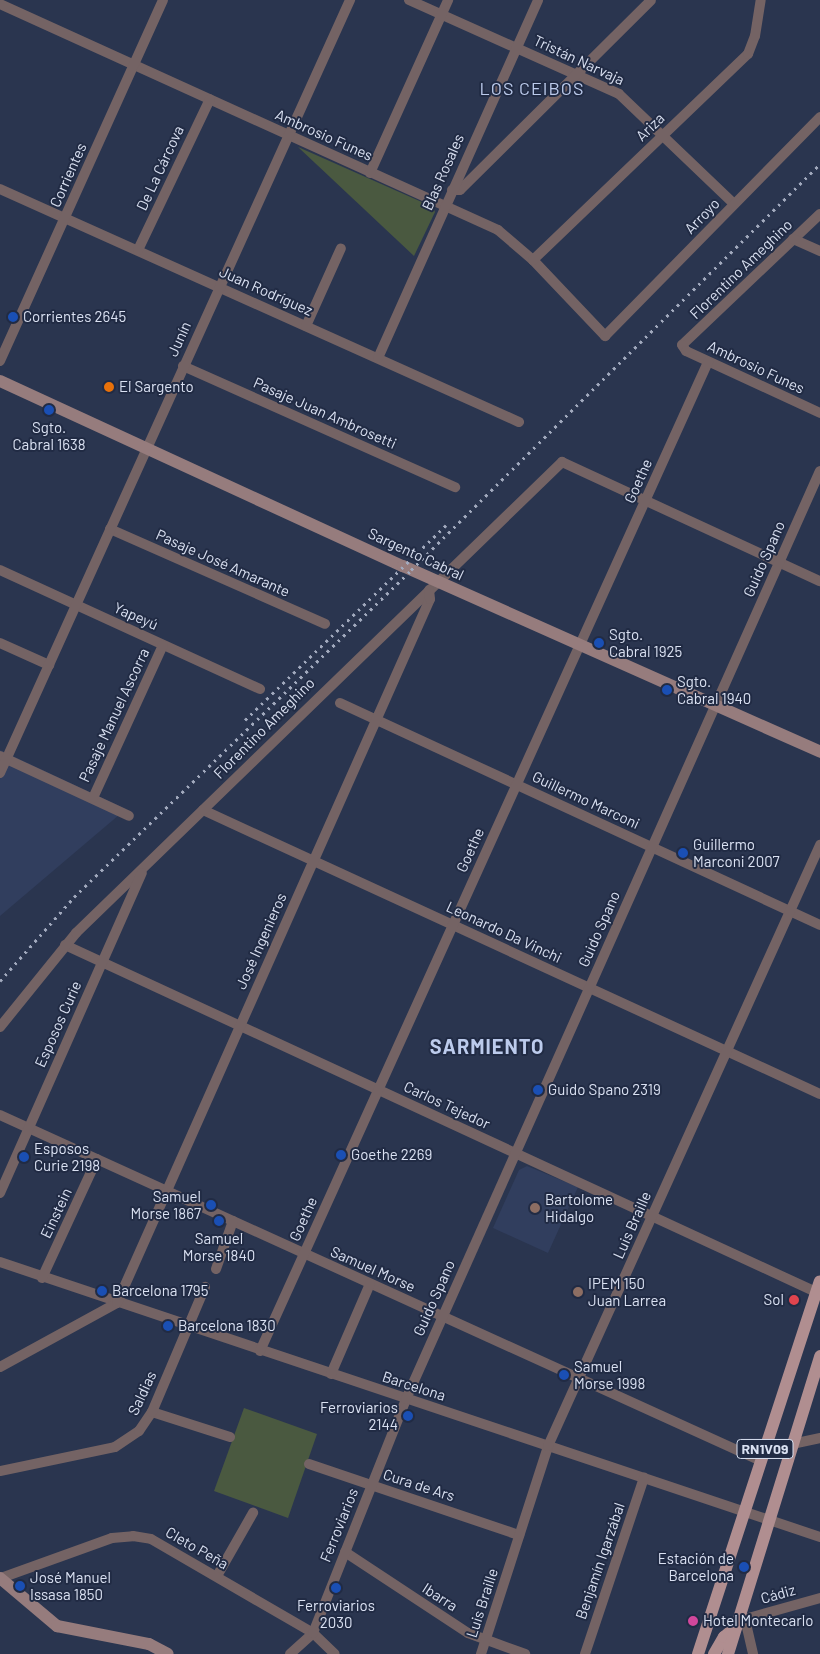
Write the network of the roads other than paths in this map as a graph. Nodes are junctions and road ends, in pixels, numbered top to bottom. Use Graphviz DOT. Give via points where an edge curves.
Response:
graph roads {
  1 [pos="163,0"];
  2 [pos="350,0"];
  3 [pos="409,0"];
  4 [pos="448,0"];
  5 [pos="538,0"];
  6 [pos="651,0"];
  7 [pos="760,0"];
  8 [pos="0,4"];
  9 [pos="441,15"];
  10 [pos="516,48"];
  11 [pos="134,64"];
  12 [pos="578,76"];
  13 [pos="210,99"];
  14 [pos="820,117"];
  15 [pos="288,135"];
  16 [pos="663,135"];
  17 [pos="370,173"];
  18 [pos="0,189"];
  19 [pos="452,190"];
  20 [pos="734,204"];
  21 [pos="444,206"];
  22 [pos="820,214"];
  23 [pos="65,219"];
  24 [pos="793,239"];
  25 [pos="341,248"];
  26 [pos="138,250"];
  27 [pos="820,251"];
  28 [pos="533,260"];
  29 [pos="218,287"];
  30 [pos="306,326"];
  31 [pos="605,336"];
  32 [pos="682,345"];
  33 [pos="378,358"];
  34 [pos="0,361"];
  35 [pos="708,362"];
  36 [pos="183,366"];
  37 [pos="0,381"];
  38 [pos="820,413"];
  39 [pos="519,422"];
  40 [pos="146,448"];
  41 [pos="820,471"];
  42 [pos="455,487"];
  43 [pos="645,500"];
  44 [pos="110,529"];
  45 [pos="779,562"];
  46 [pos="0,570"];
  47 [pos="820,581"];
  48 [pos="433,586"];
  49 [pos="76,605"];
  50 [pos="325,624"];
  51 [pos="0,643"];
  52 [pos="163,644"];
  53 [pos="579,646"];
  54 [pos="48,665"];
  55 [pos="260,689"];
  56 [pos="340,704"];
  57 [pos="714,707"];
  58 [pos="376,720"];
  59 [pos="820,752"];
  60 [pos="3,757"];
  61 [pos="0,773"];
  62 [pos="516,785"];
  63 [pos="93,798"];
  64 [pos="203,810"];
  65 [pos="129,816"];
  66 [pos="820,845"];
  67 [pos="652,847"];
  68 [pos="313,861"];
  69 [pos="144,868"];
  70 [pos="790,911"];
  71 [pos="453,925"];
  72 [pos="820,925"];
  73 [pos="65,945"];
  74 [pos="102,962"];
  75 [pos="589,988"];
  76 [pos="240,1026"];
  77 [pos="0,1027"];
  78 [pos="727,1051"];
  79 [pos="378,1090"];
  80 [pos="820,1094"];
  81 [pos="0,1115"];
  82 [pos="29,1128"];
  83 [pos="515,1153"];
  84 [pos="97,1160"];
  85 [pos="166,1191"];
  86 [pos="0,1193"];
  87 [pos="652,1216"];
  88 [pos="233,1221"];
  89 [pos="304,1254"];
  90 [pos="0,1262"];
  91 [pos="216,1269"];
  92 [pos="42,1278"];
  93 [pos="370,1284"];
  94 [pos="205,1287"];
  95 [pos="818,1287"];
  96 [pos="116,1303"];
  97 [pos="442,1316"];
  98 [pos="187,1326"];
  99 [pos="260,1350"];
  100 [pos="820,1356"];
  101 [pos="0,1367"];
  102 [pos="331,1374"];
  103 [pos="579,1378"];
  104 [pos="406,1399"];
  105 [pos="152,1412"];
  106 [pos="230,1437"];
  107 [pos="820,1438"];
  108 [pos="792,1444"];
  109 [pos="548,1446"];
  110 [pos="761,1461"];
  111 [pos="310,1464"];
  112 [pos="0,1471"];
  113 [pos="644,1478"];
  114 [pos="371,1485"];
  115 [pos="253,1512"];
  116 [pos="744,1512"];
  117 [pos="770,1520"];
  118 [pos="519,1535"];
  119 [pos="820,1537"];
  120 [pos="345,1552"];
  121 [pos="217,1576"];
  122 [pos="0,1578"];
  123 [pos="820,1598"];
  124 [pos="740,1621"];
  125 [pos="313,1633"];
  126 [pos="485,1642"];
  127 [pos="168,1654"];
  128 [pos="290,1654"];
  129 [pos="335,1654"];
  130 [pos="481,1654"];
  131 [pos="525,1654"];
  132 [pos="585,1654"];
  133 [pos="698,1654"];
  134 [pos="714,1654"];
  135 [pos="728,1654"];
  136 [pos="754,1654"];
  1 -- 11 [label="street, Corrientes"];
  2 -- 15 [label="street, Junín"];
  3 -- 9 [label="street, Tristán Narvaja"];
  4 -- 9 [label="street"];
  5 -- 10 [label="street, Blas Rosales"];
  6 -- 12 [label="street"];
  7 -- 16 [label="street, Ariza" via="755,36 748,54"];
  8 -- 11 [label="street, Ambrosio Funes"];
  9 -- 10 [label="street, Tristán Narvaja"];
  9 -- 17 [label="street"];
  10 -- 12 [label="street, Tristán Narvaja"];
  10 -- 19 [label="street, Blas Rosales"];
  11 -- 13 [label="street, Ambrosio Funes"];
  11 -- 23 [label="street, Corrientes"];
  12 -- 16 [label="street, Tristán Narvaja" via="629,101"];
  12 -- 19 [label="street" via="460,190"];
  13 -- 15 [label="street, Ambrosio Funes"];
  13 -- 26 [label="street, De La Cárcova"];
  14 -- 20 [label="street, Arroyo"];
  15 -- 17 [label="street, Ambrosio Funes"];
  15 -- 29 [label="street, Junín"];
  16 -- 20 [label="street, Tristán Narvaja"];
  16 -- 28 [label="street, Ariza"];
  17 -- 21 [label="street, Ambrosio Funes"];
  18 -- 23 [label="street, Juan Rodríguez"];
  19 -- 21 [label="street, Blas Rosales"];
  20 -- 31 [label="street, Arroyo"];
  21 -- 28 [label="street, Ambrosio Funes" via="508,236"];
  21 -- 33 [label="street, Blas Rosales"];
  22 -- 24 [label="street, Florentino Ameghino"];
  23 -- 26 [label="street, Juan Rodríguez"];
  23 -- 34 [label="street, Corrientes"];
  24 -- 27 [label="street"];
  24 -- 32 [label="street, Florentino Ameghino"];
  25 -- 30 [label="street"];
  26 -- 29 [label="street, Juan Rodríguez"];
  28 -- 31 [label="street, Ambrosio Funes"];
  29 -- 30 [label="street, Juan Rodríguez"];
  29 -- 36 [label="street, Junín"];
  30 -- 33 [label="street, Juan Rodríguez"];
  32 -- 35 [label="street, Ambrosio Funes" via="686,351"];
  33 -- 39 [label="street, Juan Rodríguez"];
  35 -- 38 [label="street, Ambrosio Funes"];
  35 -- 43 [label="street, Goethe"];
  36 -- 40 [label="street, Junín"];
  36 -- 42 [label="street, Pasaje Juan Ambrosetti"];
  37 -- 40 [label="street, Sargento Cabral"];
  40 -- 44 [label="street, Junín"];
  40 -- 48 [label="street, Sargento Cabral"];
  41 -- 45 [label="street, Guido Spano"];
  43 -- 45 [label="street"];
  43 -- 48 [label="street, Florentino Ameghino" via="562,462"];
  43 -- 53 [label="street, Goethe"];
  44 -- 49 [label="street, Junín"];
  44 -- 50 [label="street, Pasaje José Amarante"];
  45 -- 47 [label="street"];
  45 -- 57 [label="street, Guido Spano"];
  46 -- 49 [label="street, Yapeyú"];
  48 -- 53 [label="street, Sargento Cabral"];
  48 -- 58 [label="street, José Ingenieros"];
  48 -- 64 [label="street, Florentino Ameghino"];
  49 -- 52 [label="street, Yapeyú"];
  49 -- 54 [label="street, Junín"];
  51 -- 54 [label="street"];
  52 -- 55 [label="street, Yapeyú"];
  52 -- 63 [label="street, Pasaje Manuel Ascorra"];
  53 -- 57 [label="street, Sargento Cabral"];
  53 -- 62 [label="street, Goethe"];
  54 -- 60 [label="street, Junín"];
  56 -- 58 [label="street, Guillermo Marconi"];
  57 -- 59 [label="street, Sargento Cabral"];
  57 -- 67 [label="street, Guido Spano"];
  58 -- 62 [label="street, Guillermo Marconi"];
  58 -- 68 [label="street, José Ingenieros"];
  60 -- 61 [label="street, Junín"];
  60 -- 63 [label="street"];
  62 -- 67 [label="street, Guillermo Marconi"];
  62 -- 71 [label="street, Goethe"];
  63 -- 65 [label="street"];
  64 -- 68 [label="street, Leonardo Da Vinchi"];
  64 -- 69 [label="street, Florentino Ameghino"];
  66 -- 70 [label="street, Luis Braille"];
  67 -- 70 [label="street, Guillermo Marconi"];
  67 -- 75 [label="street, Guido Spano"];
  68 -- 71 [label="street, Leonardo Da Vinchi"];
  68 -- 76 [label="street, José Ingenieros"];
  69 -- 73 [label="street, Florentino Ameghino"];
  69 -- 74 [label="street, Esposos Curie"];
  70 -- 72 [label="street, Guillermo Marconi"];
  70 -- 78 [label="street, Luis Braille"];
  71 -- 75 [label="street, Leonardo Da Vinchi"];
  71 -- 79 [label="street, Goethe"];
  73 -- 74 [label="street, Carlos Tejedor"];
  73 -- 77 [label="street, Florentino Ameghino"];
  74 -- 76 [label="street, Carlos Tejedor"];
  74 -- 82 [label="street, Esposos Curie"];
  75 -- 78 [label="street, Leonardo Da Vinchi"];
  75 -- 83 [label="street, Guido Spano"];
  76 -- 79 [label="street, Carlos Tejedor"];
  76 -- 85 [label="street, José Ingenieros"];
  78 -- 80 [label="street, Leonardo Da Vinchi"];
  78 -- 87 [label="street, Luis Braille"];
  79 -- 83 [label="street, Carlos Tejedor"];
  79 -- 89 [label="street, Goethe"];
  81 -- 82 [label="street, Samuel Morse"];
  82 -- 84 [label="street, Samuel Morse"];
  82 -- 86 [label="street, Esposos Curie"];
  83 -- 87 [label="street, Carlos Tejedor"];
  83 -- 97 [label="street, Guido Spano"];
  84 -- 85 [label="street, Samuel Morse"];
  84 -- 92 [label="street, Einstein"];
  85 -- 88 [label="street, Samuel Morse"];
  85 -- 96 [label="street, José Ingenieros"];
  87 -- 95 [label="street, Carlos Tejedor"];
  87 -- 103 [label="street, Luis Braille"];
  88 -- 89 [label="street, Samuel Morse"];
  88 -- 91 [label="street"];
  89 -- 93 [label="street, Samuel Morse"];
  89 -- 99 [label="street, Goethe"];
  90 -- 92 [label="street, Barcelona"];
  92 -- 96 [label="street, Barcelona"];
  93 -- 97 [label="street, Samuel Morse"];
  93 -- 102 [label="street"];
  94 -- 98 [label="street, Saldias"];
  95 -- 110 [label="main road, RN1V09"];
  96 -- 98 [label="street, Barcelona"];
  96 -- 101 [label="street"];
  97 -- 103 [label="street, Samuel Morse"];
  97 -- 104 [label="street, Guido Spano"];
  98 -- 99 [label="street, Barcelona"];
  98 -- 105 [label="street, Saldias"];
  99 -- 102 [label="street, Barcelona"];
  100 -- 108 [label="main road, RN1V09"];
  102 -- 104 [label="street, Barcelona"];
  103 -- 109 [label="street, Luis Braille"];
  103 -- 110 [label="street, Samuel Morse"];
  104 -- 109 [label="street, Barcelona"];
  104 -- 114 [label="street, Ferroviarios"];
  105 -- 106 [label="street"];
  105 -- 112 [label="street, Saldias" via="139,1431 115,1446"];
  107 -- 108 [label="street"];
  108 -- 117 [label="main road, RN1V09"];
  109 -- 113 [label="street, Barcelona"];
  109 -- 118 [label="street, Luis Braille"];
  110 -- 116 [label="main road, RN1V09"];
  111 -- 114 [label="street, Cura de Ars"];
  113 -- 116 [label="street, Barcelona"];
  113 -- 132 [label="street, Benjamín Igarzábal"];
  114 -- 118 [label="street, Cura de Ars"];
  114 -- 120 [label="street, Ferroviarios"];
  115 -- 121 [label="street"];
  116 -- 117 [label="street, Barcelona"];
  116 -- 133 [label="main road, RN1V09"];
  117 -- 119 [label="street, Barcelona"];
  117 -- 124 [label="main road, RN1V09"];
  118 -- 126 [label="street, Luis Braille"];
  120 -- 125 [label="street, Ferroviarios"];
  120 -- 126 [label="street, Ibarra"];
  121 -- 122 [label="street, Cleto Peña" via="163,1544 133,1536 112,1538"];
  121 -- 125 [label="street, Cleto Peña"];
  122 -- 127 [label="street" via="57,1626 149,1644"];
  123 -- 124 [label="street, Cádiz"];
  124 -- 134 [label="main road" via="724,1637"];
  124 -- 135 [label="main road, RN1V09"];
  124 -- 136 [label="street"];
  125 -- 128 [label="street, Ferroviarios"];
  125 -- 129 [label="street, Cleto Peña"];
  126 -- 130 [label="street, Luis Braille"];
  126 -- 131 [label="street, Ibarra"];
}
